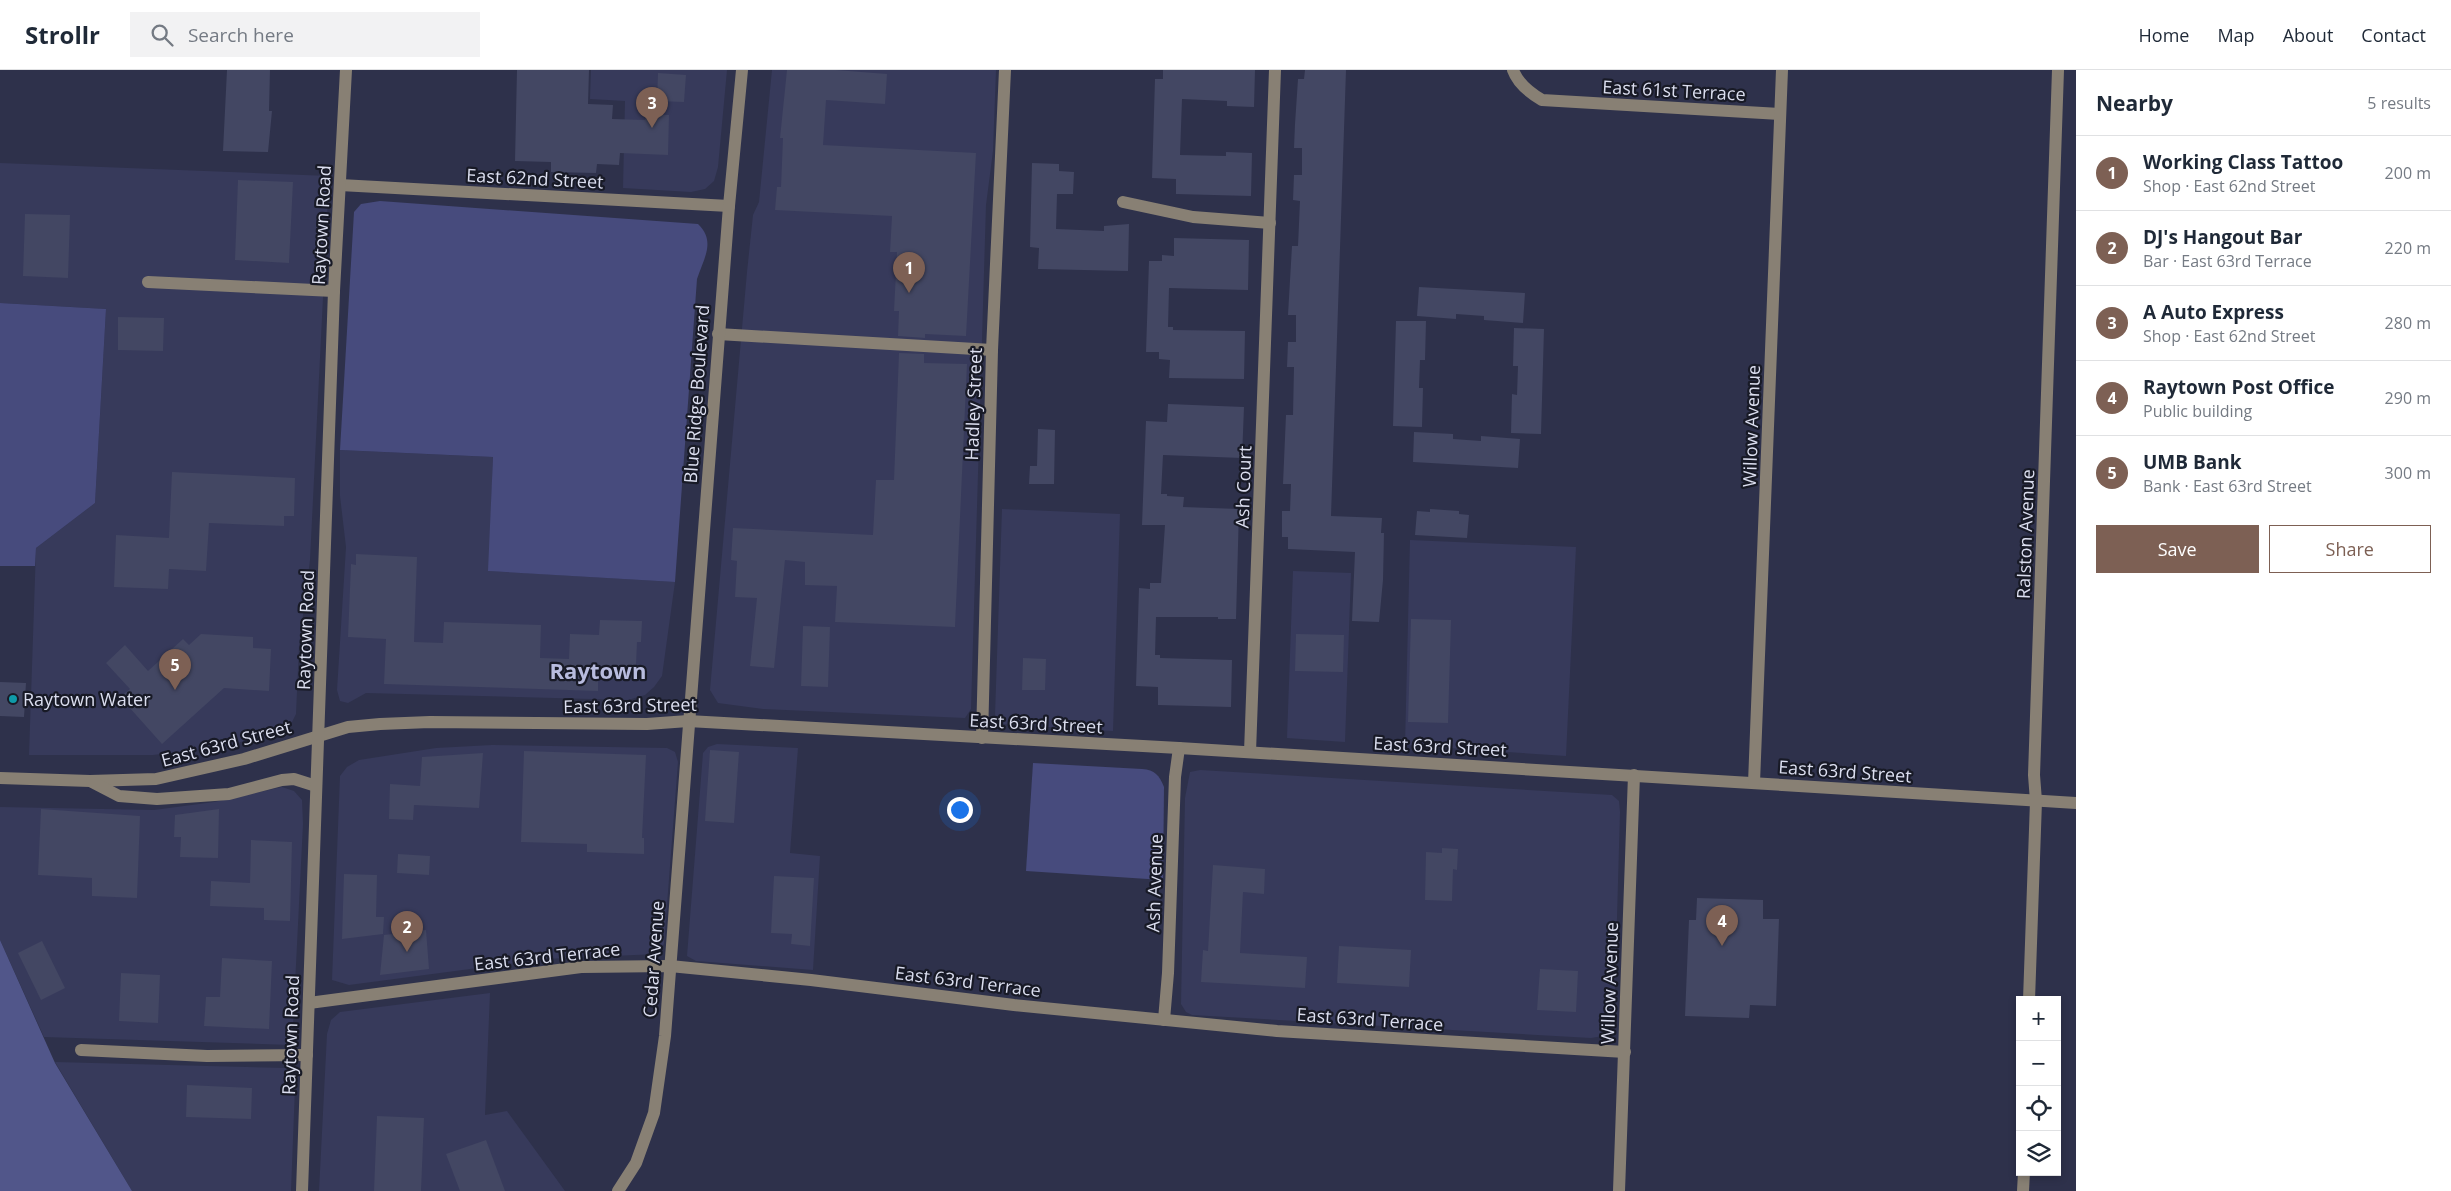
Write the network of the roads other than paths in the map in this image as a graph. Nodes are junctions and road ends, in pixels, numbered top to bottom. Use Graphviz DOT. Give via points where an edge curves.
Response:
graph roads {
  1 [pos="346,70"];
  2 [pos="742,70"];
  3 [pos="1005,70"];
  4 [pos="1275,70"];
  5 [pos="1782,70"];
  6 [pos="2058,70"];
  7 [pos="1515,73"];
  8 [pos="1780,114"];
  9 [pos="340,185"];
  10 [pos="1123,202"];
  11 [pos="728,206"];
  12 [pos="1270,223"];
  13 [pos="148,282"];
  14 [pos="334,291"];
  15 [pos="718,334"];
  16 [pos="992,350"];
  17 [pos="688,721"];
  18 [pos="318,735"];
  19 [pos="982,738"];
  20 [pos="1179,748"];
  21 [pos="1250,752"];
  22 [pos="1634,775"];
  23 [pos="0,778"];
  24 [pos="90,781"];
  25 [pos="1754,783"];
  26 [pos="316,786"];
  27 [pos="2036,801"];
  28 [pos="2076,803"];
  29 [pos="670,966"];
  30 [pos="2029,996"];
  31 [pos="309,1003"];
  32 [pos="1164,1020"];
  33 [pos="82,1050"];
  34 [pos="1625,1052"];
  35 [pos="307,1055"];
  36 [pos="2024,1176"];
  37 [pos="302,1191"];
  38 [pos="618,1191"];
  39 [pos="1618,1191"];
  40 [pos="2023,1191"];
  1 -- 9 [label="street, Raytown Road"];
  2 -- 11 [label="street, Blue Ridge Boulevard"];
  3 -- 16 [label="street, Hadley Street"];
  4 -- 12 [label="street, Ash Court"];
  5 -- 8 [label="street, Willow Avenue"];
  6 -- 27 [label="street, Ralston Avenue" via="2034,775"];
  7 -- 8 [label="street, East 61st Terrace" via="1530,93 1542,100"];
  8 -- 25 [label="street, Willow Avenue"];
  9 -- 11 [label="street, East 62nd Street"];
  9 -- 14 [label="street, Raytown Road"];
  10 -- 12 [label="street" via="1194,217"];
  11 -- 15 [label="street, Blue Ridge Boulevard"];
  12 -- 21 [label="street, Ash Court"];
  13 -- 14 [label="street"];
  14 -- 18 [label="street, Raytown Road"];
  15 -- 16 [label="street"];
  15 -- 17 [label="street, Blue Ridge Boulevard"];
  16 -- 19 [label="street, Hadley Street"];
  17 -- 18 [label="street, East 63rd Street" via="647,724 430,722 348,727"];
  17 -- 19 [label="street, East 63rd Street"];
  17 -- 29 [label="street, Cedar Avenue"];
  18 -- 24 [label="street, East 63rd Street" via="244,759 156,779"];
  18 -- 26 [label="street, Raytown Road"];
  19 -- 20 [label="street, East 63rd Street"];
  20 -- 21 [label="street, East 63rd Street"];
  20 -- 32 [label="street, Ash Avenue"];
  21 -- 22 [label="street, East 63rd Street"];
  22 -- 25 [label="street, East 63rd Street"];
  22 -- 34 [label="street, Willow Avenue"];
  23 -- 24 [label="street, East 63rd Street"];
  24 -- 26 [label="street" via="119,796 157,798 229,794 294,779"];
  25 -- 27 [label="street, East 63rd Street"];
  26 -- 31 [label="street, Raytown Road"];
  27 -- 28 [label="street, East 63rd Street"];
  27 -- 30 [label="street, Ralston Avenue"];
  29 -- 31 [label="street, East 63rd Terrace" via="581,967"];
  29 -- 32 [label="street, East 63rd Terrace"];
  29 -- 38 [label="street, Cedar Avenue" via="654,1114 636,1163"];
  31 -- 35 [label="street, Raytown Road"];
  32 -- 34 [label="street, East 63rd Terrace"];
  33 -- 35 [label="street" via="207,1056"];
  34 -- 39 [label="street, Willow Avenue"];
  35 -- 37 [label="street, Raytown Road"];
  36 -- 40 [label="street"];
}
